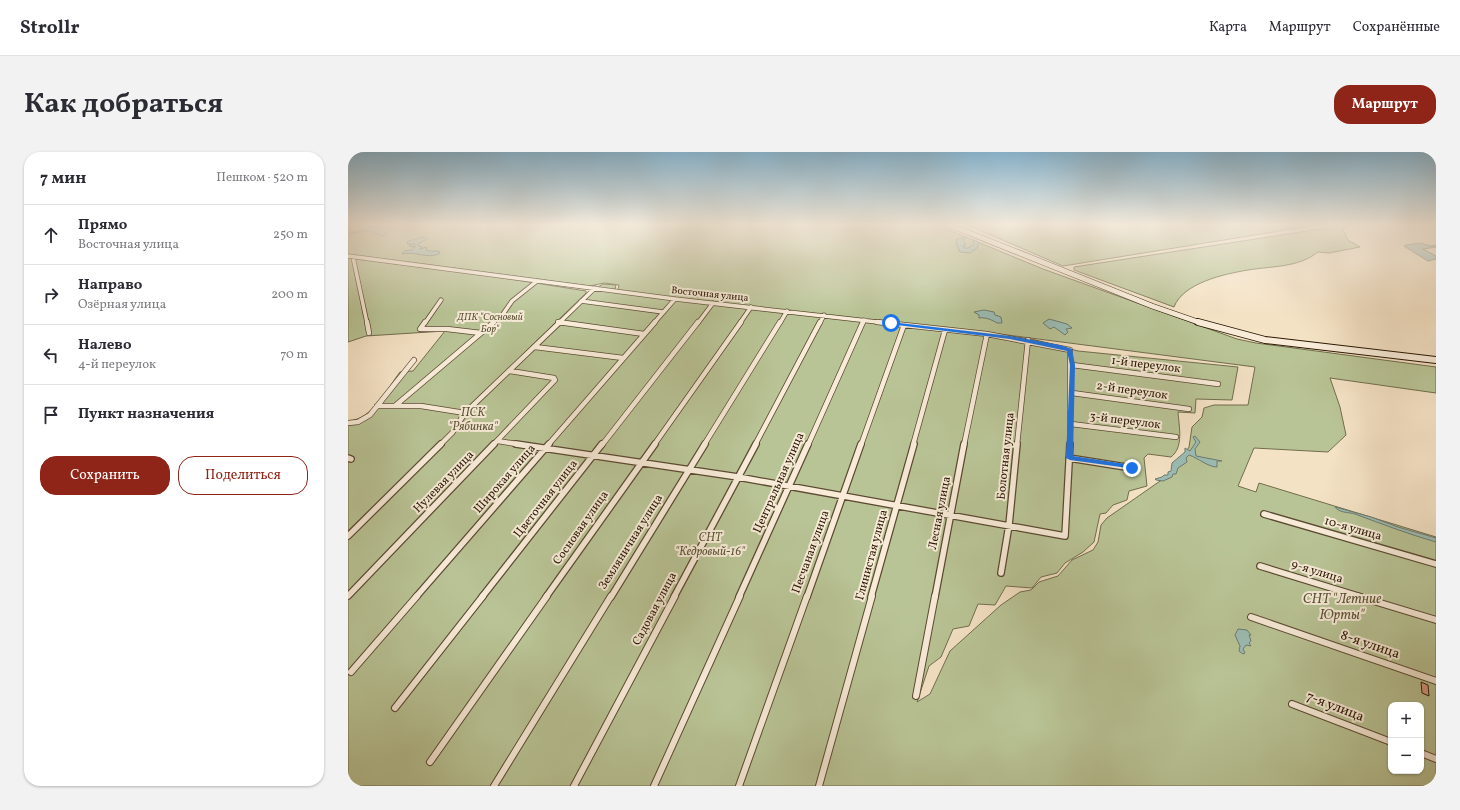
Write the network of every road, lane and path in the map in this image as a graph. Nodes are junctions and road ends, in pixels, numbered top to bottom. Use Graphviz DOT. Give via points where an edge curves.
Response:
graph roads {
  1 [pos="1022,254"];
  2 [pos="348,256"];
  3 [pos="353,257"];
  4 [pos="537,281"];
  5 [pos="595,288"];
  6 [pos="675,298"];
  7 [pos="441,300"];
  8 [pos="581,301"];
  9 [pos="713,303"];
  10 [pos="751,307"];
  11 [pos="788,311"];
  12 [pos="663,312"];
  13 [pos="824,315"];
  14 [pos="864,320"];
  15 [pos="558,322"];
  16 [pos="904,325"];
  17 [pos="945,330"];
  18 [pos="369,333"];
  19 [pos="481,334"];
  20 [pos="644,334"];
  21 [pos="987,334"];
  22 [pos="1028,340"];
  23 [pos="535,347"];
  24 [pos="623,358"];
  25 [pos="414,360"];
  26 [pos="1436,360"];
  27 [pos="1072,365"];
  28 [pos="510,371"];
  29 [pos="1218,384"];
  30 [pos="1072,393"];
  31 [pos="396,405"];
  32 [pos="376,406"];
  33 [pos="1189,409"];
  34 [pos="465,413"];
  35 [pos="348,423"];
  36 [pos="1071,424"];
  37 [pos="1176,437"];
  38 [pos="498,441"];
  39 [pos="545,448"];
  40 [pos="594,454"];
  41 [pos="1070,458"];
  42 [pos="641,462"];
  43 [pos="1132,468"];
  44 [pos="689,469"];
  45 [pos="738,477"];
  46 [pos="789,487"];
  47 [pos="842,496"];
  48 [pos="898,505"];
  49 [pos="950,514"];
  50 [pos="1264,514"];
  51 [pos="1009,525"];
  52 [pos="348,536"];
  53 [pos="1436,564"];
  54 [pos="1260,566"];
  55 [pos="1001,573"];
  56 [pos="348,596"];
  57 [pos="1252,617"];
  58 [pos="1436,620"];
  59 [pos="351,672"];
  60 [pos="1436,681"];
  61 [pos="916,696"];
  62 [pos="1292,704"];
  63 [pos="396,708"];
  64 [pos="1388,741"];
  65 [pos="1424,754"];
  66 [pos="1436,759"];
  67 [pos="430,762"];
  68 [pos="494,786"];
  69 [pos="574,786"];
  70 [pos="654,786"];
  71 [pos="739,786"];
  72 [pos="819,786"];
  1 -- 26 [label="street" via="1216,328 1265,340"];
  2 -- 3 [label="street, Восточная улица"];
  3 -- 4 [label="street, Восточная улица"];
  3 -- 18 [label="street"];
  4 -- 5 [label="street, Восточная улица"];
  4 -- 19 [label="street" via="512,301 503,314"];
  5 -- 6 [label="street, Восточная улица"];
  5 -- 8 [label="street"];
  6 -- 9 [label="street, Восточная улица"];
  6 -- 12 [label="street, Широкая улица"];
  7 -- 19 [label="street" via="420,329 447,329"];
  8 -- 12 [label="street"];
  8 -- 15 [label="street"];
  9 -- 10 [label="street, Восточная улица"];
  9 -- 40 [label="street, Цветочная улица"];
  10 -- 11 [label="street, Восточная улица"];
  10 -- 42 [label="street, Сосновая улица"];
  11 -- 13 [label="street, Восточная улица"];
  11 -- 44 [label="street, Земляничная улица"];
  12 -- 20 [label="street, Широкая улица"];
  13 -- 14 [label="street, Восточная улица"];
  13 -- 45 [label="street, Садовая улица"];
  14 -- 16 [label="street, Восточная улица"];
  14 -- 46 [label="street, Центральная улица"];
  15 -- 20 [label="street"];
  15 -- 23 [label="street"];
  16 -- 17 [label="street, Восточная улица"];
  16 -- 47 [label="street, Песчаная улица"];
  17 -- 21 [label="street, Восточная улица"];
  17 -- 48 [label="street, Глинистая улица"];
  19 -- 31 [label="street"];
  20 -- 24 [label="street, Широкая улица"];
  21 -- 22 [label="street, Восточная улица"];
  21 -- 49 [label="street, Лесная улица"];
  22 -- 27 [label="street, Восточная улица" via="1070,350"];
  22 -- 51 [label="street, Болотная улица"];
  23 -- 24 [label="street"];
  23 -- 28 [label="street"];
  24 -- 39 [label="street, Широкая улица"];
  25 -- 32 [label="street"];
  27 -- 29 [label="street, 1-й переулок"];
  27 -- 30 [label="street"];
  28 -- 34 [label="street"];
  28 -- 38 [label="street, Нулевая улица" via="555,380"];
  30 -- 33 [label="street, 2-й переулок"];
  30 -- 36 [label="street"];
  31 -- 32 [label="street"];
  31 -- 34 [label="street" via="432,407"];
  32 -- 35 [label="street" via="362,420"];
  34 -- 52 [label="street" via="452,433"];
  36 -- 37 [label="street, 3-й переулок"];
  36 -- 41 [label="street"];
  38 -- 39 [label="street"];
  38 -- 56 [label="street, Нулевая улица"];
  39 -- 40 [label="street"];
  39 -- 59 [label="street, Широкая улица"];
  40 -- 42 [label="street"];
  40 -- 63 [label="street, Цветочная улица"];
  41 -- 43 [label="street"];
  41 -- 51 [label="street" via="1065,536"];
  42 -- 44 [label="street"];
  42 -- 67 [label="street, Сосновая улица"];
  44 -- 45 [label="street"];
  44 -- 68 [label="street, Земляничная улица"];
  45 -- 46 [label="street"];
  45 -- 69 [label="street, Садовая улица"];
  46 -- 47 [label="street"];
  46 -- 70 [label="street, Центральная улица"];
  47 -- 48 [label="street"];
  47 -- 71 [label="street, Песчаная улица"];
  48 -- 49 [label="street"];
  48 -- 72 [label="street, Глинистая улица"];
  49 -- 51 [label="street"];
  49 -- 61 [label="street, Лесная улица"];
  50 -- 53 [label="street, 10-я улица"];
  51 -- 55 [label="street, Болотная улица"];
  54 -- 58 [label="street, 9-я улица"];
  57 -- 60 [label="street, 8-я улица"];
  62 -- 64 [label="street, 7-я улица"];
  65 -- 66 [label="street"];
}
